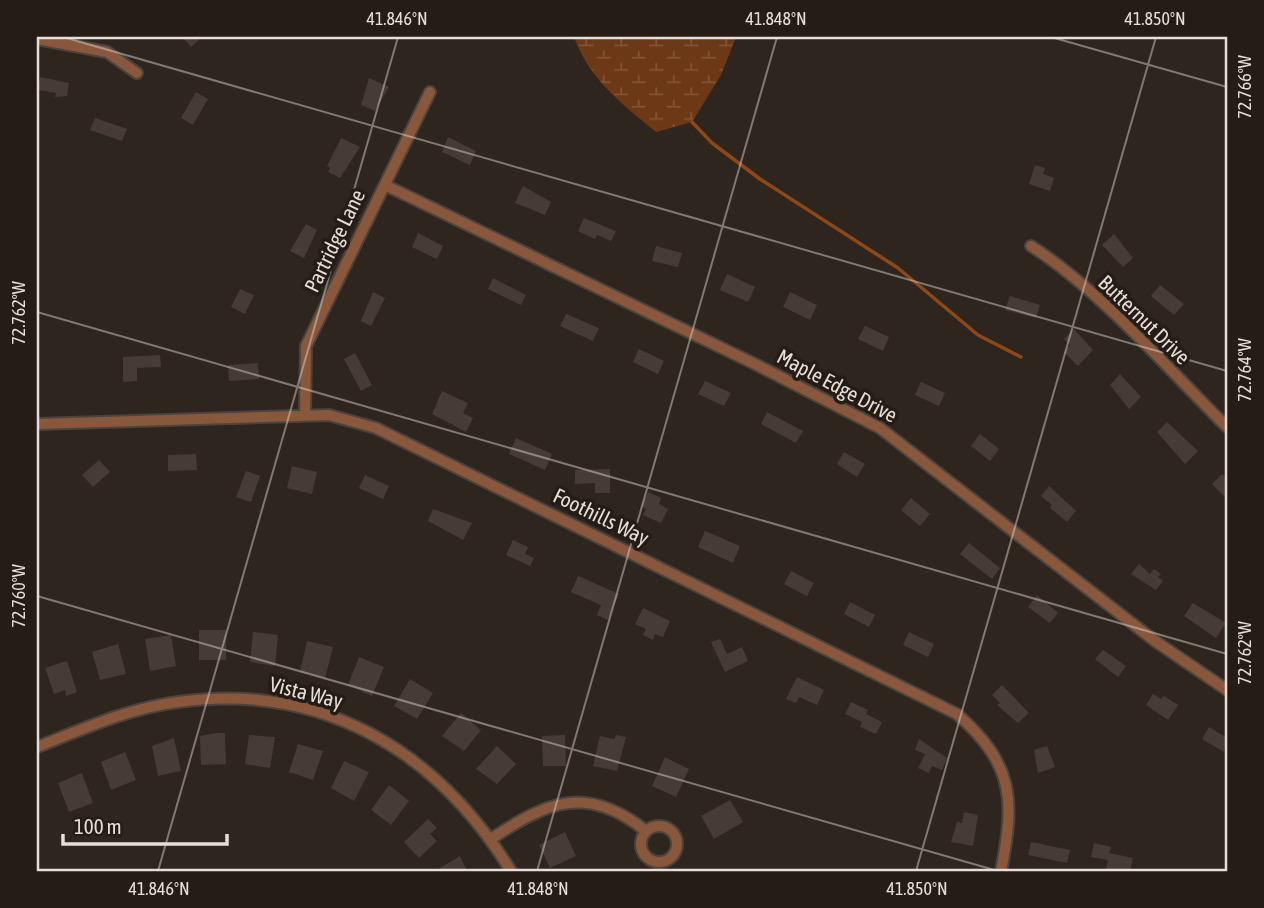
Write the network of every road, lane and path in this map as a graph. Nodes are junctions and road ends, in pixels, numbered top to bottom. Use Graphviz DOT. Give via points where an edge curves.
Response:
graph roads {
  1 [pos="37,39"];
  2 [pos="137,73"];
  3 [pos="430,92"];
  4 [pos="385,185"];
  5 [pos="1031,246"];
  6 [pos="305,415"];
  7 [pos="37,424"];
  8 [pos="1227,427"];
  9 [pos="1227,690"];
  10 [pos="37,747"];
  11 [pos="646,831"];
  12 [pos="491,839"];
  13 [pos="511,871"];
  14 [pos="1001,871"];
  1 -- 2 [label="street" via="107,52"];
  3 -- 4 [label="street, Partridge Lane"];
  4 -- 6 [label="street, Partridge Lane" via="306,346"];
  4 -- 9 [label="street, Maple Edge Drive" via="880,428 1163,648"];
  5 -- 8 [label="street, Butternut Drive" via="1102,305"];
  6 -- 7 [label="street, Foothills Way"];
  6 -- 14 [label="street, Foothills Way" via="329,415 376,428 957,714 988,744 1008,791 1010,829"];
  10 -- 12 [label="street, Vista Way" via="120,716 178,702 222,699 283,704 355,726 414,760 457,797"];
  11 -- 12 [label="street" via="606,807 580,802 550,805"];
  12 -- 13 [label="street, Vista Way"];
}
